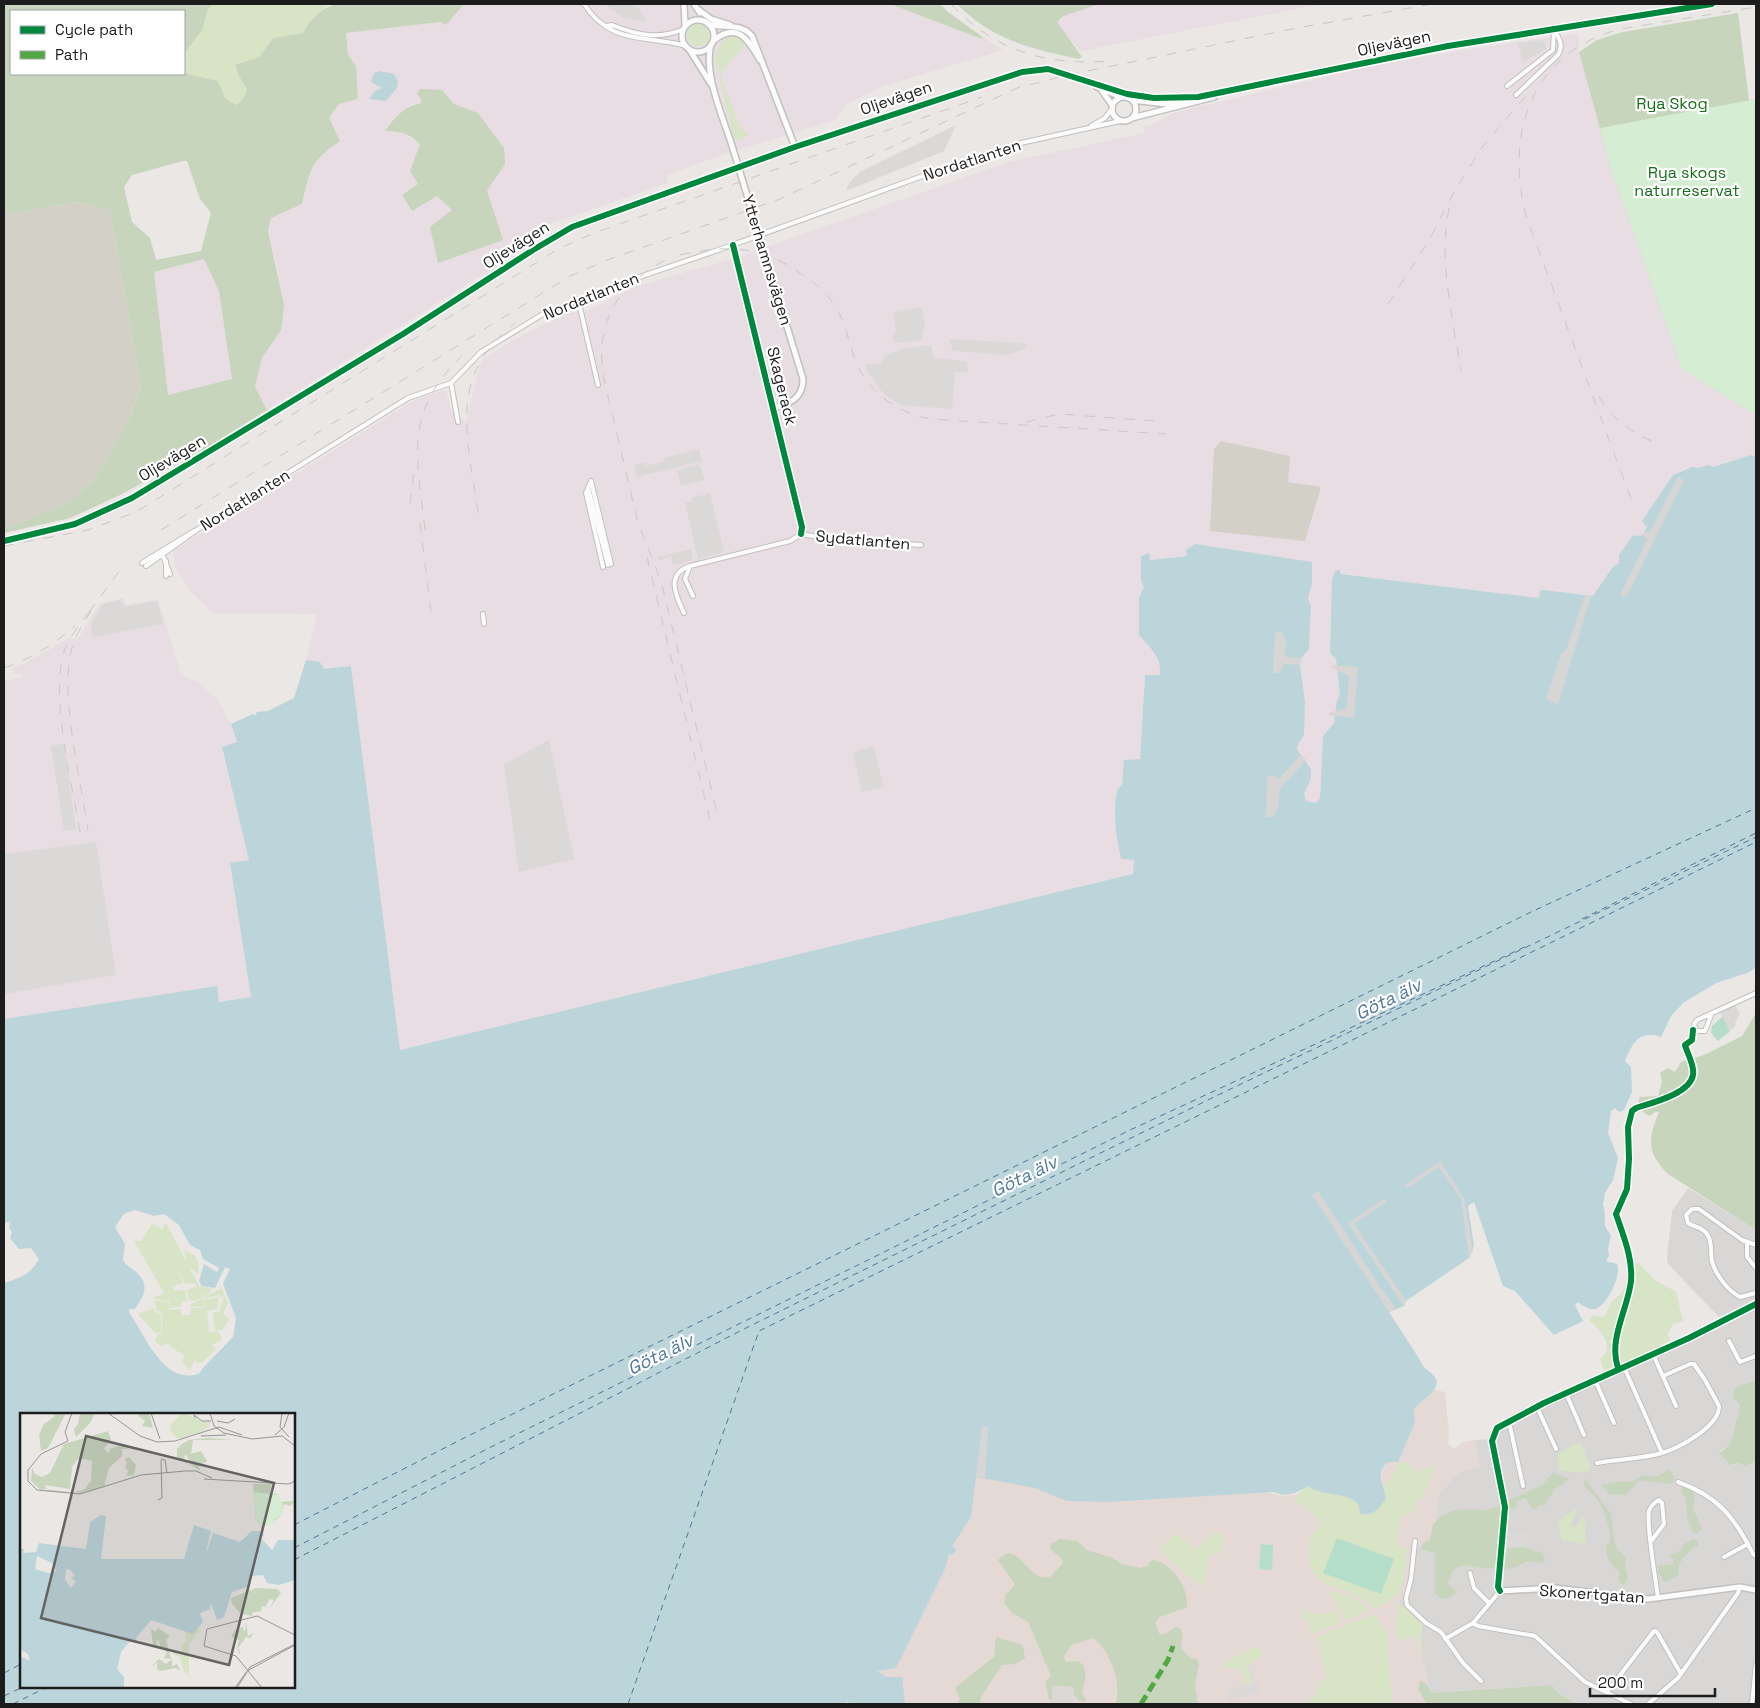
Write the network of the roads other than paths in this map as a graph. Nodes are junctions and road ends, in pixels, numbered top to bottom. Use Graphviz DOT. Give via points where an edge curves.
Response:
graph roads {
  1 [pos="584,4"];
  2 [pos="684,4"];
  3 [pos="694,4"];
  4 [pos="1712,4"];
  5 [pos="699,10"];
  6 [pos="707,23"];
  7 [pos="606,26"];
  8 [pos="733,26"];
  9 [pos="684,28"];
  10 [pos="1554,30"];
  11 [pos="712,43"];
  12 [pos="688,47"];
  13 [pos="766,71"];
  14 [pos="1083,80"];
  15 [pos="1096,86"];
  16 [pos="1507,86"];
  17 [pos="1246,89"];
  18 [pos="1516,95"];
  19 [pos="716,96"];
  20 [pos="1122,97"];
  21 [pos="1198,97"];
  22 [pos="1132,100"];
  23 [pos="1112,108"];
  24 [pos="1132,118"];
  25 [pos="1120,121"];
  26 [pos="1087,128"];
  27 [pos="795,147"];
  28 [pos="733,245"];
  29 [pos="578,299"];
  30 [pos="451,383"];
  31 [pos="598,385"];
  32 [pos="773,408"];
  33 [pos="458,422"];
  34 [pos="587,486"];
  35 [pos="801,534"];
  36 [pos="4,541"];
  37 [pos="921,544"];
  38 [pos="161,553"];
  39 [pos="142,563"];
  40 [pos="607,565"];
  41 [pos="146,566"];
  42 [pos="690,566"];
  43 [pos="168,575"];
  44 [pos="693,596"];
  45 [pos="684,613"];
  46 [pos="483,614"];
  47 [pos="484,624"];
  48 [pos="1756,993"];
  49 [pos="1712,1014"];
  50 [pos="1747,1243"];
  51 [pos="1756,1245"];
  52 [pos="1756,1268"];
  53 [pos="1756,1293"];
  54 [pos="1756,1304"];
  55 [pos="1729,1341"];
  56 [pos="1653,1354"];
  57 [pos="1756,1356"];
  58 [pos="1624,1367"];
  59 [pos="1662,1376"];
  60 [pos="1595,1380"];
  61 [pos="1566,1393"];
  62 [pos="1537,1406"];
  63 [pos="1676,1406"];
  64 [pos="1509,1422"];
  65 [pos="1614,1423"];
  66 [pos="1584,1435"];
  67 [pos="1556,1449"];
  68 [pos="1662,1453"];
  69 [pos="1597,1464"];
  70 [pos="1678,1482"];
  71 [pos="1524,1486"];
  72 [pos="1652,1540"];
  73 [pos="1415,1541"];
  74 [pos="1748,1544"];
  75 [pos="1756,1556"];
  76 [pos="1724,1557"];
  77 [pos="1470,1573"];
  78 [pos="1740,1587"];
  79 [pos="1756,1590"];
  80 [pos="1500,1591"];
  81 [pos="1658,1598"];
  82 [pos="1489,1603"];
  83 [pos="1473,1622"];
  84 [pos="1445,1639"];
  85 [pos="1756,1664"];
  86 [pos="1682,1674"];
  87 [pos="1482,1681"];
  88 [pos="1607,1692"];
  89 [pos="1631,1704"];
  90 [pos="1648,1704"];
  91 [pos="1752,1704"];
  1 -- 7 [label="street"];
  2 -- 9 [label="street"];
  3 -- 5 [label="street"];
  4 -- 10 [label="street, Oljevägen"];
  5 -- 6 [label="street"];
  5 -- 8 [label="street" via="711,19"];
  6 -- 8 [label="street"];
  6 -- 9 [label="street" via="693,21"];
  6 -- 11 [label="street" via="713,33"];
  7 -- 9 [label="street" via="648,36 667,35"];
  7 -- 12 [label="street" via="633,39"];
  8 -- 13 [label="street" via="743,28 752,36"];
  9 -- 12 [label="street" via="683,39"];
  10 -- 16 [label="street" via="1553,50"];
  10 -- 17 [label="street, Oljevägen" via="1431,50"];
  10 -- 18 [label="street" via="1560,41 1558,55"];
  11 -- 12 [label="street" via="700,51"];
  11 -- 13 [label="street" via="720,35 730,32 744,36"];
  11 -- 19 [label="street, Ytterhamnsvägen" via="709,65"];
  12 -- 19 [label="street, Ytterhamnsvägen"];
  13 -- 27 [label="street"];
  14 -- 15 [label="street, Oljevägen"];
  14 -- 21 [label="street, Oljevägen" via="1127,94 1154,98"];
  14 -- 27 [label="street, Oljevägen" via="1048,69 1022,72"];
  15 -- 20 [label="street, Oljevägen"];
  15 -- 23 [label="street, Oljevägen"];
  17 -- 21 [label="street, Oljevägen"];
  17 -- 24 [label="street, Oljevägen"];
  19 -- 32 [label="street, Ytterhamnsvägen, bridge" via="802,379 802,389 797,398 790,404"];
  20 -- 22 [label="street, Oljevägen"];
  20 -- 23 [label="street"];
  21 -- 22 [label="street, Oljevägen" via="1166,104"];
  22 -- 24 [label="street" via="1136,110"];
  23 -- 25 [label="street, Oljevägen"];
  23 -- 26 [label="street, Nordatlanten" via="1099,122"];
  24 -- 25 [label="street, Oljevägen"];
  25 -- 26 [label="street, Nordatlanten"];
  26 -- 28 [label="street, Nordatlanten" via="1004,148"];
  27 -- 36 [label="street, Oljevägen" via="565,231 403,334 132,498 75,524"];
  28 -- 29 [label="street, Nordatlanten"];
  28 -- 32 [label="street, Skagerack"];
  29 -- 30 [label="street, Nordatlanten" via="543,314 494,343"];
  29 -- 31 [label="street"];
  30 -- 33 [label="street"];
  30 -- 38 [label="street, Nordatlanten" via="408,398"];
  32 -- 35 [label="street, Skagerack"];
  34 -- 40 [label="street"];
  35 -- 37 [label="street, Sydatlanten" via="830,539"];
  35 -- 42 [label="street, Sydatlanten" via="790,541"];
  38 -- 39 [label="street"];
  38 -- 41 [label="street, Nordatlanten"];
  38 -- 43 [label="street"];
  42 -- 44 [label="street" via="685,577"];
  42 -- 45 [label="street" via="679,571 674,580 675,594"];
  46 -- 47 [label="street"];
  48 -- 49 [label="street"];
  49 -- 49 [label="street" via="1705,1031 1696,1031 1694,1024 1697,1020"];
  50 -- 51 [label="street"];
  50 -- 52 [label="street" via="1747,1257"];
  50 -- 53 [label="street" via="1699,1209 1687,1213 1688,1222 1704,1230 1709,1237 1712,1260 1724,1283 1740,1297"];
  54 -- 56 [label="street"];
  55 -- 57 [label="street" via="1740,1362"];
  56 -- 58 [label="street"];
  56 -- 59 [label="street"];
  58 -- 60 [label="street"];
  58 -- 68 [label="street"];
  59 -- 63 [label="street"];
  59 -- 68 [label="street" via="1694,1364 1719,1408 1709,1426"];
  60 -- 61 [label="street"];
  60 -- 65 [label="street"];
  61 -- 62 [label="street"];
  61 -- 66 [label="street"];
  62 -- 64 [label="street"];
  62 -- 67 [label="street"];
  64 -- 71 [label="street"];
  64 -- 80 [label="street" via="1497,1428 1492,1442 1504,1507"];
  68 -- 69 [label="street"];
  70 -- 74 [label="street" via="1704,1495 1728,1513"];
  72 -- 72 [label="street" via="1664,1524 1659,1500 1654,1502 1650,1511"];
  72 -- 81 [label="street"];
  73 -- 84 [label="street" via="1406,1604"];
  74 -- 75 [label="street"];
  74 -- 76 [label="street"];
  77 -- 82 [label="street" via="1474,1588"];
  78 -- 79 [label="street, Skonertgatan"];
  78 -- 81 [label="street, Skonertgatan"];
  78 -- 86 [label="street"];
  80 -- 81 [label="street, Skonertgatan" via="1555,1588 1642,1599"];
  80 -- 82 [label="street"];
  82 -- 83 [label="street"];
  83 -- 84 [label="street"];
  83 -- 88 [label="street" via="1478,1626 1535,1636 1580,1679"];
  84 -- 87 [label="street" via="1464,1665"];
  85 -- 91 [label="street"];
  86 -- 88 [label="street" via="1655,1631"];
  86 -- 90 [label="street"];
  88 -- 89 [label="street"];
}
